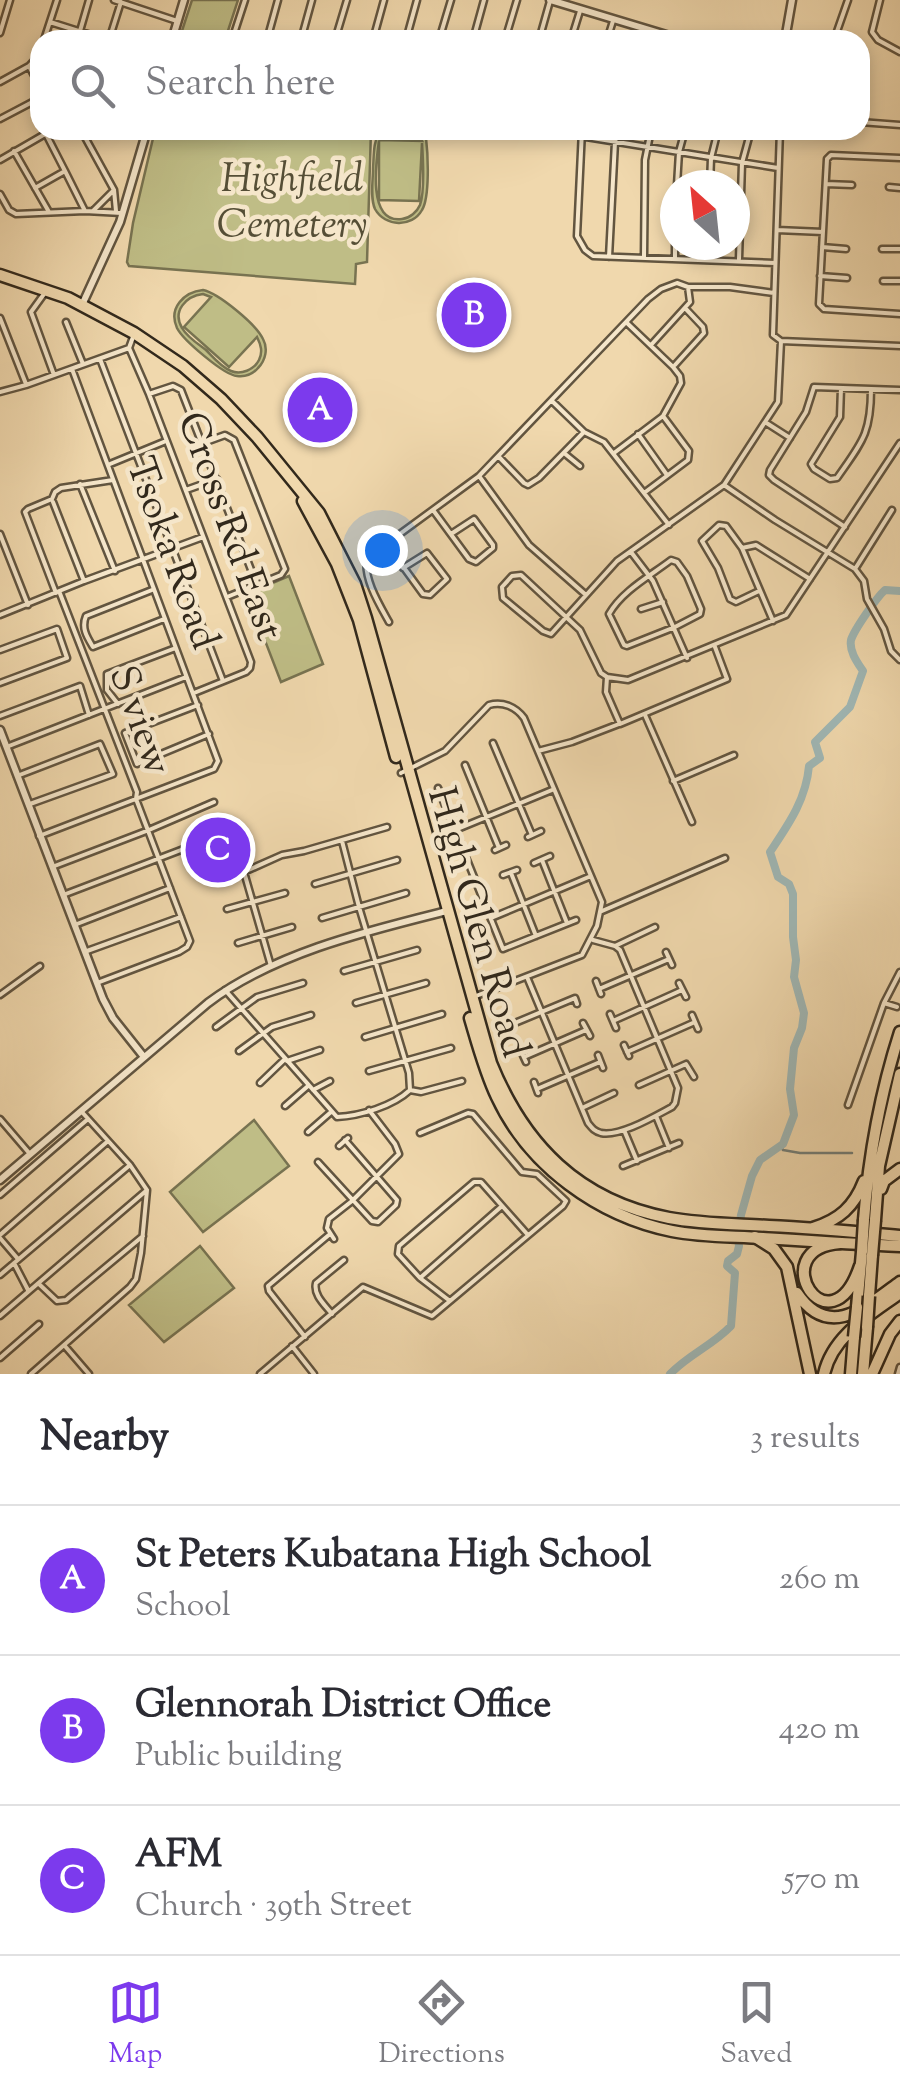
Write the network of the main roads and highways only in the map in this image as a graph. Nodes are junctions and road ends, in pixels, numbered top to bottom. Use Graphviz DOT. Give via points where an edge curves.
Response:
graph roads {
  1 [pos="0,274"];
  2 [pos="444,911"];
  3 [pos="900,1032"];
  4 [pos="900,1074"];
  5 [pos="900,1169"];
  6 [pos="868,1170"];
  7 [pos="876,1204"];
  8 [pos="869,1220"];
  9 [pos="812,1228"];
  10 [pos="725,1230"];
  11 [pos="756,1231"];
  12 [pos="900,1236"];
  13 [pos="840,1243"];
  14 [pos="900,1246"];
  15 [pos="867,1254"];
  16 [pos="860,1266"];
  17 [pos="900,1282"];
  18 [pos="793,1288"];
  19 [pos="900,1293"];
  20 [pos="900,1321"];
  21 [pos="810,1374"];
  22 [pos="824,1374"];
  23 [pos="851,1374"];
  24 [pos="864,1374"];
  25 [pos="872,1374"];
  1 -- 2 [label="main road, High Glen Road" via="134,333 221,398 288,474 359,620"];
  2 -- 10 [label="main road, High Glen Road" via="503,1092 550,1159 630,1207"];
  2 -- 10 [label="main road, High Glen Road" via="486,1070 535,1155 628,1218 674,1232"];
  3 -- 6 [label="main road"];
  4 -- 7 [label="main road"];
  5 -- 7 [label="main road" via="884,1180"];
  6 -- 8 [label="main road"];
  6 -- 9 [label="main road" via="847,1211"];
  7 -- 8 [label="main road"];
  8 -- 15 [label="main road, bridge"];
  9 -- 11 [label="main road"];
  9 -- 12 [label="main road"];
  10 -- 11 [label="main road, High Glen Road"];
  11 -- 13 [label="main road"];
  11 -- 18 [label="main road" via="782,1257"];
  13 -- 14 [label="main road"];
  13 -- 16 [label="main road" via="807,1258 806,1289 836,1301 850,1290"];
  15 -- 16 [label="main road"];
  15 -- 24 [label="main road, bridge"];
  16 -- 23 [label="main road, bridge"];
  17 -- 18 [label="main road" via="842,1318 820,1316"];
  18 -- 21 [label="main road"];
  19 -- 22 [label="main road" via="846,1334"];
  20 -- 25 [label="main road"];
}
